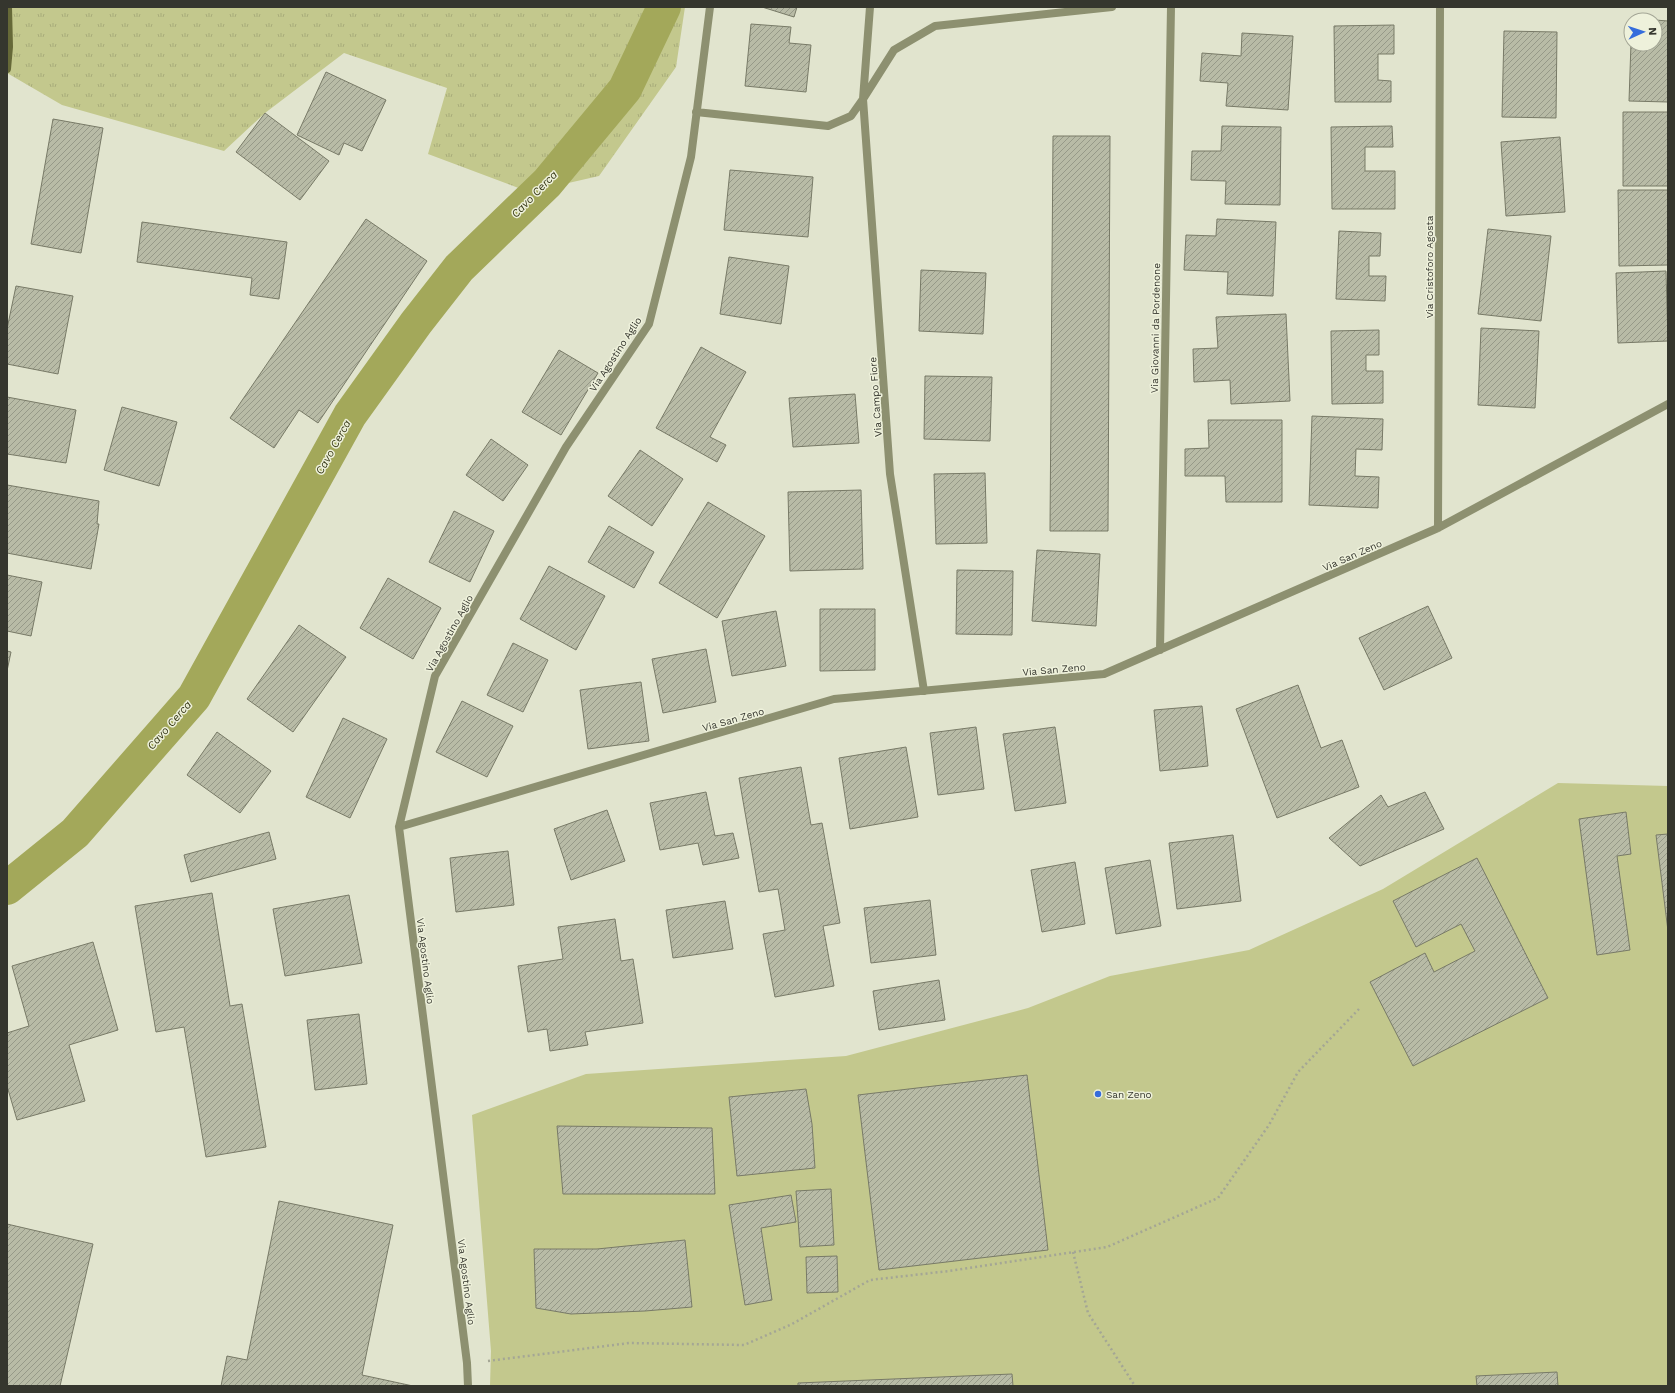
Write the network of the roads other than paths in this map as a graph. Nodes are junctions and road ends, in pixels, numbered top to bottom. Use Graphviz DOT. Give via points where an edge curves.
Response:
graph roads {
  1 [pos="8,7"];
  2 [pos="710,7"];
  3 [pos="870,7"];
  4 [pos="1112,7"];
  5 [pos="1171,7"];
  6 [pos="1440,7"];
  7 [pos="7,69"];
  8 [pos="863,100"];
  9 [pos="696,112"];
  10 [pos="1668,404"];
  11 [pos="1438,528"];
  12 [pos="1160,650"];
  13 [pos="924,691"];
  14 [pos="399,827"];
  15 [pos="468,1386"];
  1 -- 7 [label="street"];
  2 -- 9 [label="street, Via Agostino Aglio"];
  3 -- 8 [label="street, Via Campo Fiore"];
  4 -- 8 [label="street" via="935,26 894,50"];
  5 -- 12 [label="street, Via Giovanni da Pordenone"];
  6 -- 11 [label="street, Via Cristoforo Agosta"];
  8 -- 9 [label="street" via="851,116 828,126"];
  8 -- 13 [label="street, Via Campo Fiore" via="890,474"];
  9 -- 14 [label="street, Via Agostino Aglio" via="691,157 649,324 566,447 435,676"];
  10 -- 11 [label="street, Via San Zeno"];
  11 -- 12 [label="street, Via San Zeno"];
  12 -- 13 [label="street, Via San Zeno" via="1104,674"];
  13 -- 14 [label="street, Via San Zeno" via="834,699"];
  14 -- 15 [label="street, Via Agostino Aglio" via="468,1363"];
}
